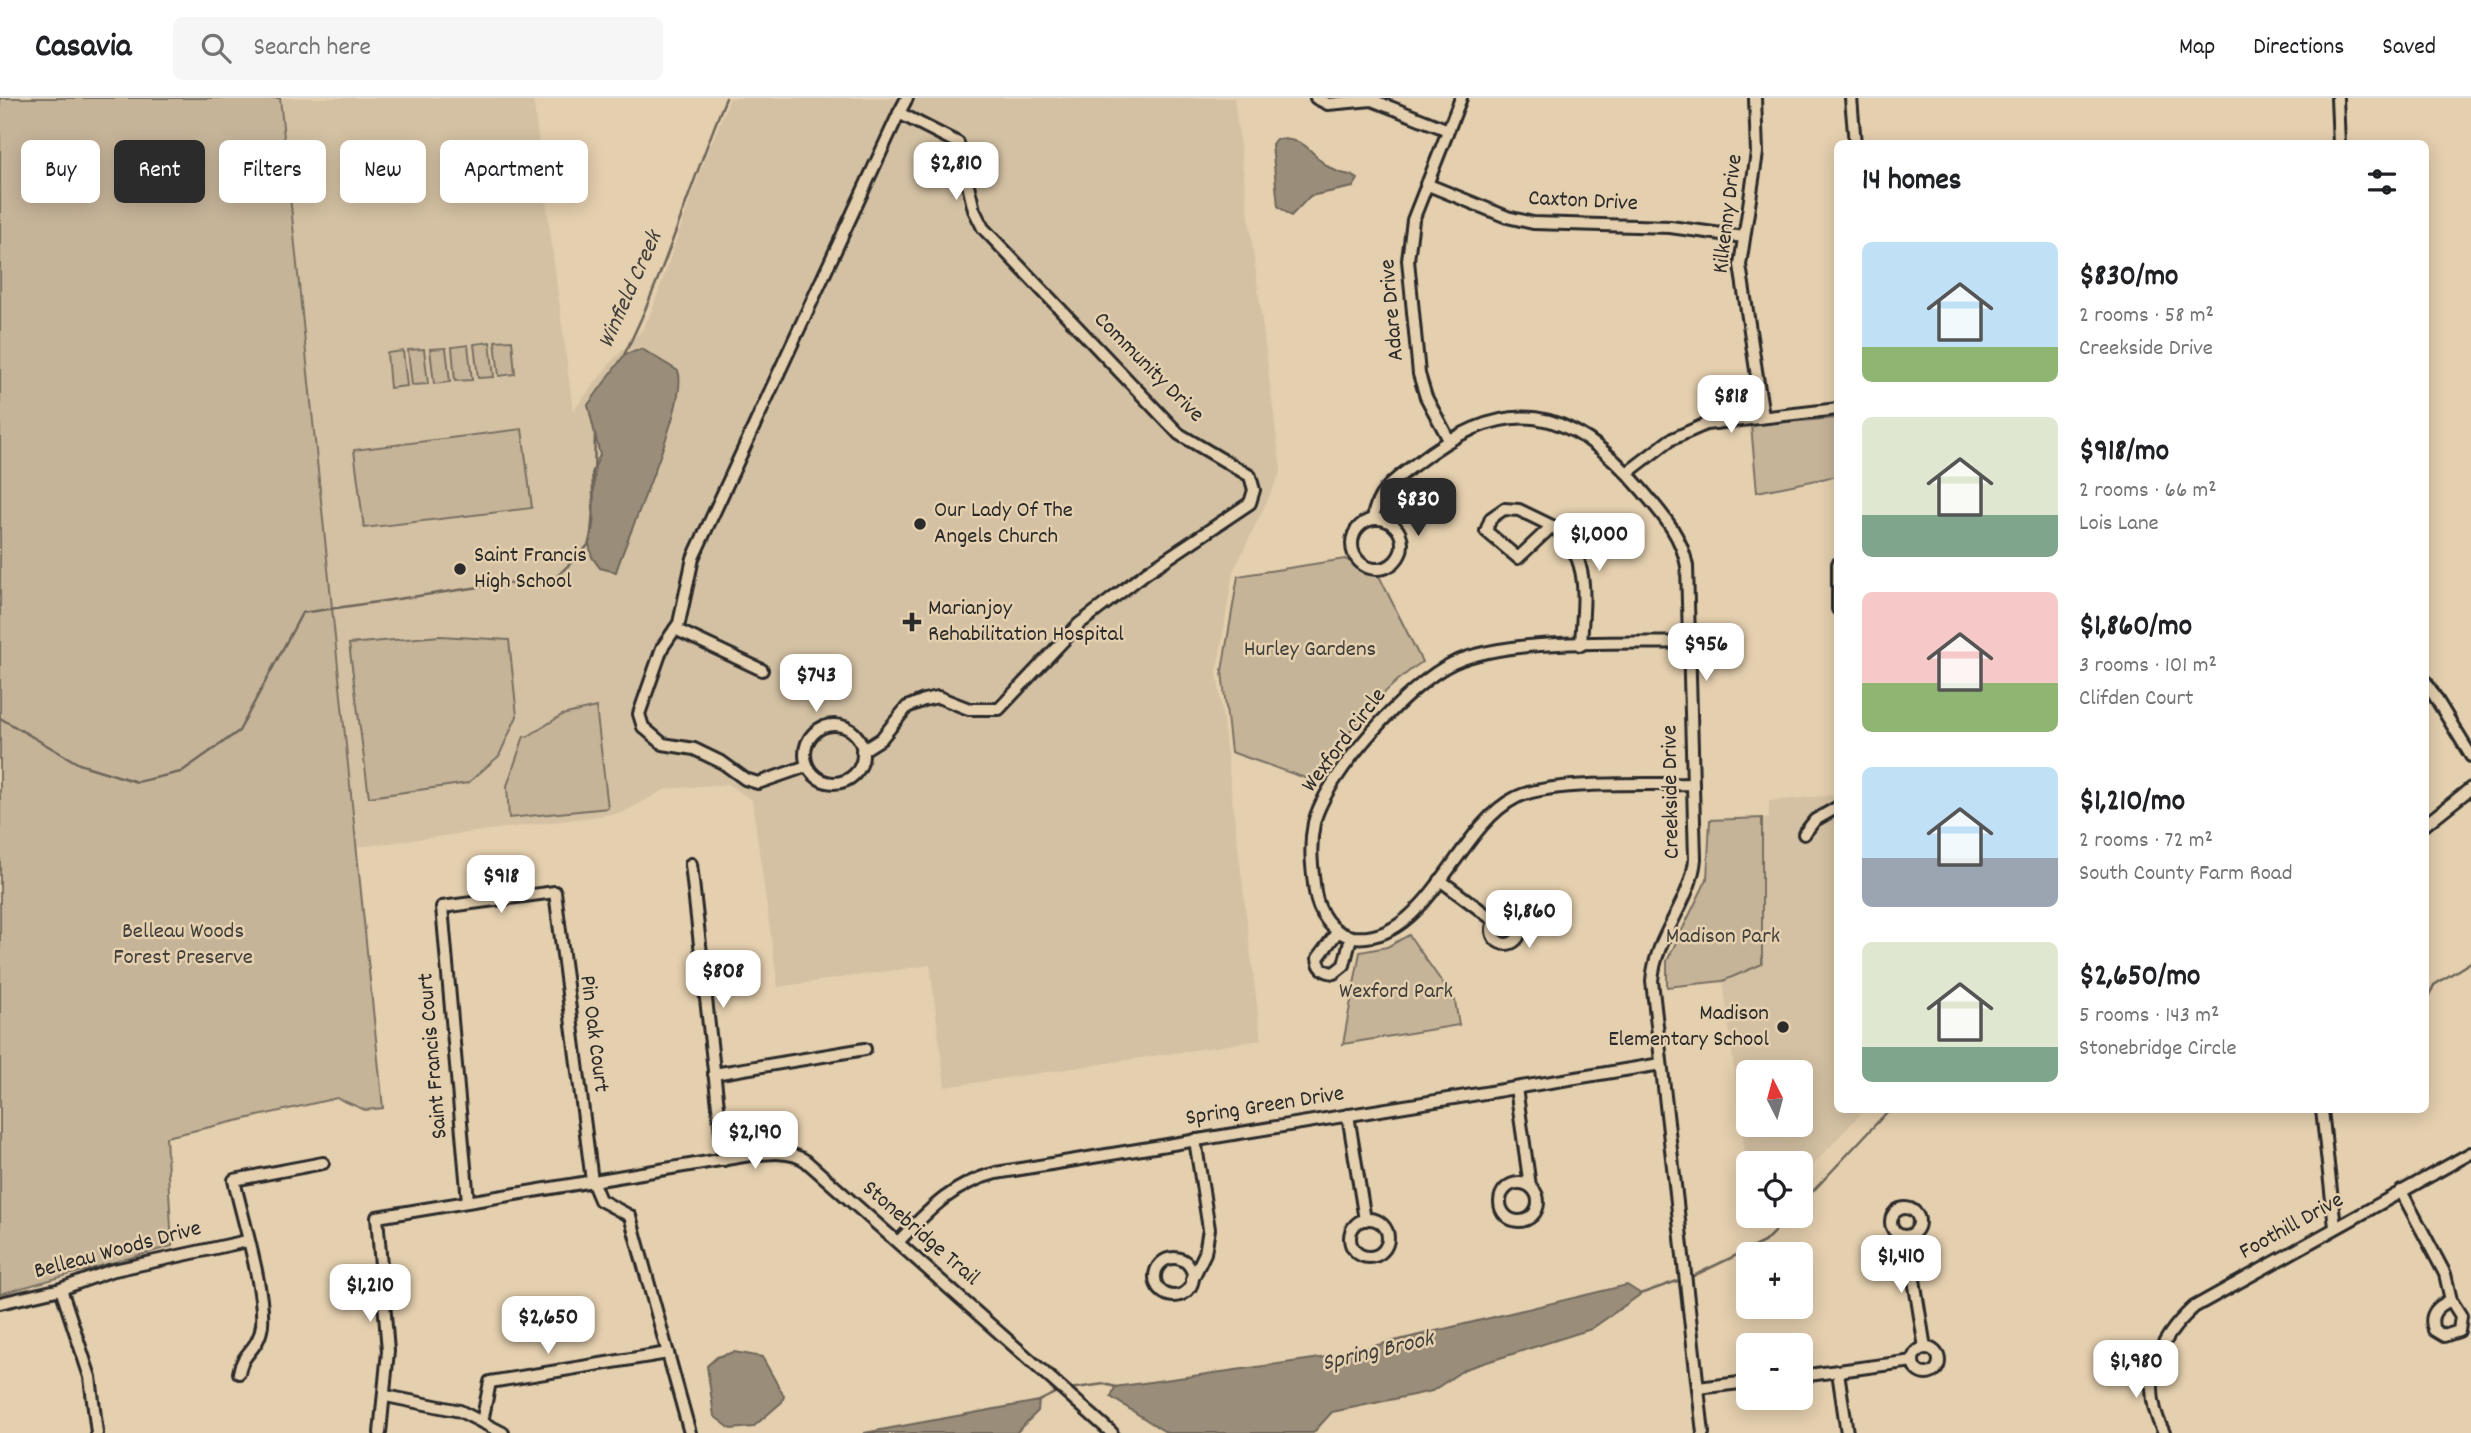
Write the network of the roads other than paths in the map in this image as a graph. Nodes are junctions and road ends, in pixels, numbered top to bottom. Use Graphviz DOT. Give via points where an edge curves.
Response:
graph roads {
  1 [pos="907,98"];
  2 [pos="1316,98"];
  3 [pos="1461,98"];
  4 [pos="1755,98"];
  5 [pos="1851,98"];
  6 [pos="2337,98"];
  7 [pos="899,113"];
  8 [pos="1448,130"];
  9 [pos="1855,140"];
  10 [pos="2339,140"];
  11 [pos="1426,184"];
  12 [pos="1744,237"];
  13 [pos="1834,409"];
  14 [pos="1763,416"];
  15 [pos="1448,438"];
  16 [pos="1627,473"];
  17 [pos="1373,519"];
  18 [pos="1552,526"];
  19 [pos="675,629"];
  20 [pos="1689,642"];
  21 [pos="1581,645"];
  22 [pos="762,670"];
  23 [pos="2429,687"];
  24 [pos="862,751"];
  25 [pos="2471,756"];
  26 [pos="807,766"];
  27 [pos="1693,784"];
  28 [pos="2471,788"];
  29 [pos="1834,809"];
  30 [pos="2429,822"];
  31 [pos="1804,834"];
  32 [pos="691,864"];
  33 [pos="1440,880"];
  34 [pos="555,892"];
  35 [pos="1495,921"];
  36 [pos="1338,931"];
  37 [pos="1351,937"];
  38 [pos="865,1049"];
  39 [pos="1661,1064"];
  40 [pos="714,1074"];
  41 [pos="1516,1087"];
  42 [pos="2322,1113"];
  43 [pos="1348,1115"];
  44 [pos="1195,1140"];
  45 [pos="2471,1153"];
  46 [pos="724,1160"];
  47 [pos="323,1163"];
  48 [pos="593,1181"];
  49 [pos="1530,1186"];
  50 [pos="2401,1191"];
  51 [pos="468,1201"];
  52 [pos="1365,1220"];
  53 [pos="2335,1227"];
  54 [pos="1907,1236"];
  55 [pos="247,1241"];
  56 [pos="898,1242"];
  57 [pos="1192,1280"];
  58 [pos="61,1289"];
  59 [pos="2451,1300"];
  60 [pos="0,1303"];
  61 [pos="1926,1348"];
  62 [pos="668,1353"];
  63 [pos="1913,1362"];
  64 [pos="1838,1371"];
  65 [pos="239,1373"];
  66 [pos="1813,1374"];
  67 [pos="1736,1383"];
  68 [pos="1698,1388"];
  69 [pos="386,1396"];
  70 [pos="482,1422"];
  71 [pos="97,1433"];
  72 [pos="380,1433"];
  73 [pos="503,1433"];
  74 [pos="690,1433"];
  75 [pos="1112,1433"];
  76 [pos="1703,1433"];
  77 [pos="1847,1433"];
  78 [pos="2164,1433"];
  1 -- 7 [label="street"];
  2 -- 8 [label="street" via="1328,104 1372,100"];
  3 -- 8 [label="street, Adare Drive"];
  4 -- 12 [label="street, Kilkenny Drive" via="1758,142"];
  5 -- 9 [label="street"];
  6 -- 10 [label="street"];
  7 -- 19 [label="street" via="693,558"];
  7 -- 24 [label="street, Community Drive" via="958,143 974,210 983,228 1179,434 1250,476 1254,490 1250,503 1079,624 999,709 969,709 937,698 924,700 907,707 881,739"];
  8 -- 11 [label="street, Adare Drive"];
  11 -- 12 [label="street, Caxton Drive" via="1533,223 1670,227"];
  11 -- 15 [label="street, Adare Drive" via="1409,241 1408,278 1421,381"];
  12 -- 14 [label="street, Kilkenny Drive" via="1741,282"];
  13 -- 14 [label="street"];
  14 -- 16 [label="street" via="1692,428"];
  15 -- 16 [label="street, Creekside Drive" via="1490,421 1543,419 1584,435"];
  15 -- 17 [label="street, Creekside Drive" via="1380,494"];
  16 -- 20 [label="street, Creekside Drive" via="1668,520 1681,544 1687,566"];
  17 -- 17 [label="street, Creekside Drive" via="1357,529 1352,548 1362,565 1381,569 1398,559 1402,540 1392,524"];
  18 -- 18 [label="street" via="1519,510 1504,509 1491,518 1486,531 1518,558"];
  18 -- 21 [label="street" via="1568,538 1583,570"];
  19 -- 22 [label="street"];
  19 -- 26 [label="street" via="662,648 639,714 653,739 694,750 758,783"];
  20 -- 21 [label="street, Wexford Circle"];
  20 -- 27 [label="street, Creekside Drive"];
  21 -- 36 [label="street, Wexford Circle" via="1505,648 1466,657 1427,677 1391,709 1325,796 1314,822 1310,852 1316,901"];
  23 -- 25 [label="street"];
  24 -- 26 [label="street, Community Drive" via="859,769 837,783 819,779"];
  24 -- 26 [label="street" via="854,733 826,726 810,737"];
  27 -- 33 [label="street" via="1528,792 1488,817"];
  27 -- 39 [label="street, Creekside Drive" via="1693,876 1653,970"];
  28 -- 30 [label="street"];
  29 -- 31 [label="street" via="1815,820"];
  32 -- 40 [label="street"];
  33 -- 35 [label="street"];
  33 -- 37 [label="street" via="1395,927"];
  34 -- 48 [label="street, Pin Oak Court"];
  34 -- 51 [label="street, Saint Francis Court" via="442,907"];
  36 -- 37 [label="street, Wexford Circle"];
  36 -- 37 [label="street" via="1318,958 1326,972 1334,973 1344,965"];
  38 -- 40 [label="street"];
  39 -- 41 [label="street, Spring Green Drive"];
  39 -- 68 [label="street, Creekside Drive"];
  40 -- 46 [label="street"];
  41 -- 43 [label="street, Spring Green Drive"];
  41 -- 49 [label="street"];
  42 -- 53 [label="street"];
  43 -- 44 [label="street, Spring Green Drive"];
  43 -- 52 [label="street"];
  44 -- 56 [label="street, Spring Green Drive" via="982,1176 947,1194"];
  44 -- 57 [label="street" via="1209,1229 1205,1253"];
  45 -- 50 [label="street, Foothill Drive"];
  46 -- 48 [label="street, Stonebridge Trail"];
  46 -- 56 [label="street, Stonebridge Trail" via="763,1154 799,1156"];
  47 -- 55 [label="street" via="234,1180"];
  48 -- 51 [label="street, Stonebridge Trail"];
  48 -- 62 [label="street" via="600,1200 630,1216"];
  50 -- 53 [label="street, Foothill Drive"];
  50 -- 59 [label="street" via="2445,1273"];
  51 -- 69 [label="street, Stonebridge Trail" via="377,1217 388,1351"];
  53 -- 78 [label="street, Foothill Drive" via="2194,1307 2171,1331 2155,1362 2151,1399"];
  54 -- 61 [label="street"];
  55 -- 58 [label="street, Belleau Woods Drive" via="110,1271"];
  55 -- 65 [label="street" via="262,1322 257,1347 244,1358"];
  56 -- 75 [label="street, Stonebridge Trail"];
  58 -- 60 [label="street, Belleau Woods Drive"];
  58 -- 71 [label="street" via="90,1377"];
  61 -- 63 [label="street" via="1917,1352"];
  61 -- 63 [label="street" via="1938,1356 1936,1370 1922,1373"];
  62 -- 70 [label="street" via="490,1382"];
  62 -- 74 [label="street"];
  63 -- 64 [label="street"];
  64 -- 66 [label="street"];
  64 -- 77 [label="street"];
  67 -- 68 [label="street"];
  68 -- 76 [label="street, Creekside Drive"];
  69 -- 70 [label="street" via="460,1411"];
  69 -- 72 [label="street"];
  70 -- 73 [label="street"];
}
